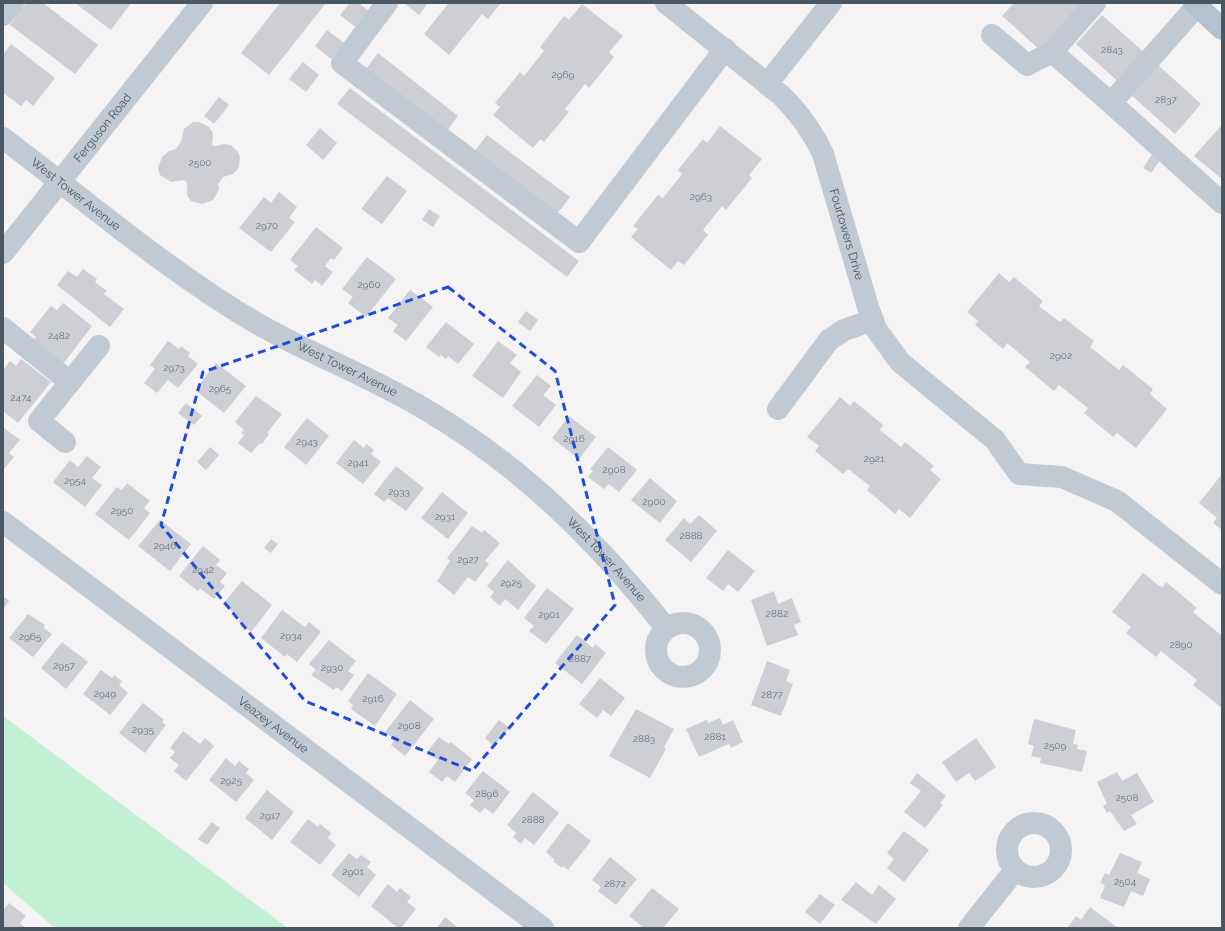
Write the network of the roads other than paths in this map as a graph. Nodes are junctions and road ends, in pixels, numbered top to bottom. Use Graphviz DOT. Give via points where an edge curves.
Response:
graph roads {
  1 [pos="13,3"];
  2 [pos="202,3"];
  3 [pos="387,3"];
  4 [pos="666,3"];
  5 [pos="831,3"];
  6 [pos="1095,3"];
  7 [pos="1196,5"];
  8 [pos="3,15"];
  9 [pos="1222,29"];
  10 [pos="992,35"];
  11 [pos="724,49"];
  12 [pos="1052,52"];
  13 [pos="768,84"];
  14 [pos="1111,103"];
  15 [pos="3,138"];
  16 [pos="61,182"];
  17 [pos="1222,203"];
  18 [pos="3,253"];
  19 [pos="873,320"];
  20 [pos="3,328"];
  21 [pos="99,346"];
  22 [pos="70,382"];
  23 [pos="778,408"];
  24 [pos="65,442"];
  25 [pos="3,522"];
  26 [pos="1222,584"];
  27 [pos="666,628"];
  28 [pos="1015,870"];
  29 [pos="543,928"];
  30 [pos="969,928"];
  1 -- 8 [label="street"];
  2 -- 16 [label="street, Ferguson Road"];
  3 -- 11 [label="street" via="342,63 579,242"];
  4 -- 11 [label="street, Fourtowers Drive"];
  5 -- 13 [label="street"];
  6 -- 12 [label="street"];
  7 -- 9 [label="main road"];
  7 -- 14 [label="street"];
  10 -- 12 [label="street" via="1027,65"];
  11 -- 13 [label="street, Fourtowers Drive"];
  12 -- 14 [label="street"];
  13 -- 19 [label="street, Fourtowers Drive" via="798,112 823,154"];
  14 -- 17 [label="street"];
  15 -- 16 [label="street, West Tower Avenue"];
  16 -- 18 [label="street, Ferguson Road"];
  16 -- 27 [label="street, West Tower Avenue" via="228,306 277,334 390,389 477,443 526,480 573,521 627,579"];
  19 -- 23 [label="street" via="844,330 829,340"];
  19 -- 26 [label="street, Fourtowers Drive" via="885,343 900,362 995,440 1019,474 1062,477 1117,500"];
  20 -- 22 [label="street"];
  21 -- 22 [label="street"];
  22 -- 24 [label="street" via="39,421"];
  25 -- 29 [label="street, Veazey Avenue"];
  28 -- 30 [label="street"];
}
